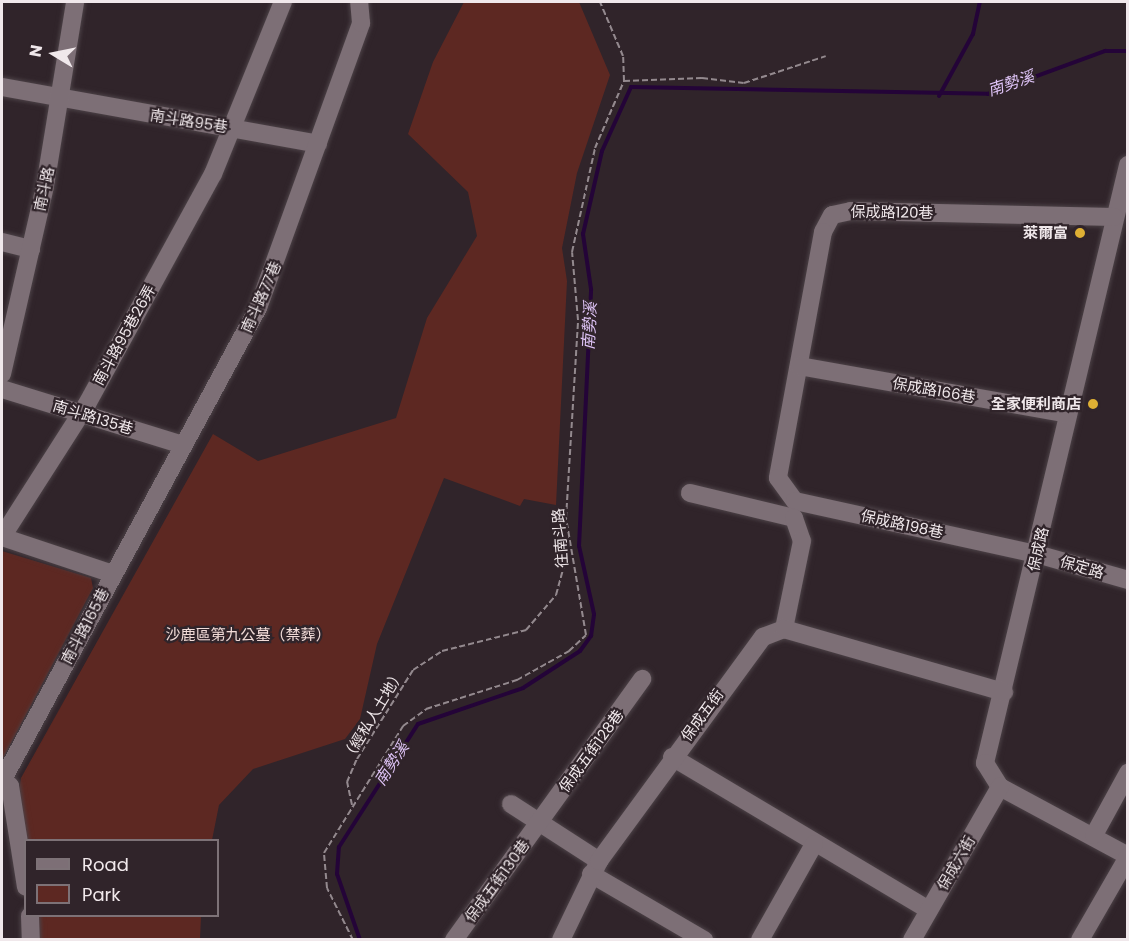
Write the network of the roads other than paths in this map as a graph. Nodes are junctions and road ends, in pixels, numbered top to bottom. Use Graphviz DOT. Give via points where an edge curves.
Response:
graph roads {
  1 [pos="75,2"];
  2 [pos="283,2"];
  3 [pos="359,2"];
  4 [pos="2,87"];
  5 [pos="60,99"];
  6 [pos="235,128"];
  7 [pos="318,144"];
  8 [pos="1128,165"];
  9 [pos="1114,218"];
  10 [pos="2,242"];
  11 [pos="31,249"];
  12 [pos="800,366"];
  13 [pos="2,374"];
  14 [pos="2,389"];
  15 [pos="81,413"];
  16 [pos="1068,414"];
  17 [pos="183,445"];
  18 [pos="778,478"];
  19 [pos="690,493"];
  20 [pos="2,537"];
  21 [pos="1037,554"];
  22 [pos="113,574"];
  23 [pos="1128,580"];
  24 [pos="784,629"];
  25 [pos="642,679"];
  26 [pos="1004,692"];
  27 [pos="672,757"];
  28 [pos="1128,773"];
  29 [pos="2,780"];
  30 [pos="1000,787"];
  31 [pos="511,804"];
  32 [pos="539,823"];
  33 [pos="1094,835"];
  34 [pos="814,844"];
  35 [pos="1128,856"];
  36 [pos="595,867"];
  37 [pos="24,874"];
  38 [pos="929,910"];
  39 [pos="30,917"];
  40 [pos="31,939"];
  41 [pos="454,939"];
  42 [pos="561,939"];
  43 [pos="704,939"];
  44 [pos="760,939"];
  45 [pos="912,939"];
  46 [pos="1080,939"];
  1 -- 5 [label="street, 南斗路"];
  2 -- 6 [label="street, 南斗路95巷26弄"];
  3 -- 7 [label="street, 南斗路77巷" via="361,23"];
  4 -- 5 [label="street, 南斗路95巷"];
  5 -- 6 [label="street, 南斗路95巷"];
  5 -- 11 [label="street, 南斗路"];
  6 -- 7 [label="street, 南斗路95巷"];
  6 -- 15 [label="street, 南斗路95巷26弄"];
  7 -- 17 [label="street, 南斗路77巷" via="258,308"];
  8 -- 9 [label="street, 保成路"];
  9 -- 12 [label="street, 保成路120巷" via="840,211 823,232"];
  9 -- 16 [label="street, 保成路"];
  10 -- 11 [label="street"];
  11 -- 13 [label="street, 南斗路"];
  12 -- 16 [label="street, 保成路166巷"];
  12 -- 18 [label="street, 保成路120巷"];
  14 -- 15 [label="street, 南斗路135巷"];
  15 -- 17 [label="street, 南斗路135巷"];
  15 -- 20 [label="street, 南斗路95巷26弄"];
  16 -- 21 [label="street, 保成路"];
  17 -- 22 [label="street, 南斗路77巷"];
  18 -- 21 [label="street, 保成路198巷" via="795,501"];
  19 -- 24 [label="street" via="794,518 802,540"];
  20 -- 22 [label="street, 南斗路165巷"];
  21 -- 23 [label="street, 保定路"];
  21 -- 26 [label="street, 保成路"];
  22 -- 29 [label="street, 南斗路165巷"];
  24 -- 26 [label="street"];
  24 -- 27 [label="street, 保成五街" via="753,645"];
  25 -- 32 [label="street, 保成五街128巷"];
  26 -- 30 [label="street, 保成路" via="985,763"];
  27 -- 34 [label="street, 保成五街"];
  27 -- 36 [label="street"];
  28 -- 33 [label="street"];
  29 -- 37 [label="street" via="10,786"];
  30 -- 33 [label="street"];
  30 -- 38 [label="street, 保成六街"];
  31 -- 32 [label="street"];
  32 -- 36 [label="street"];
  32 -- 41 [label="street, 保成五街130巷"];
  33 -- 35 [label="street"];
  34 -- 38 [label="street, 保成五街"];
  34 -- 44 [label="street"];
  35 -- 46 [label="street"];
  36 -- 42 [label="street"];
  36 -- 43 [label="street"];
  38 -- 45 [label="street, 保成六街"];
  39 -- 40 [label="street"];
}
